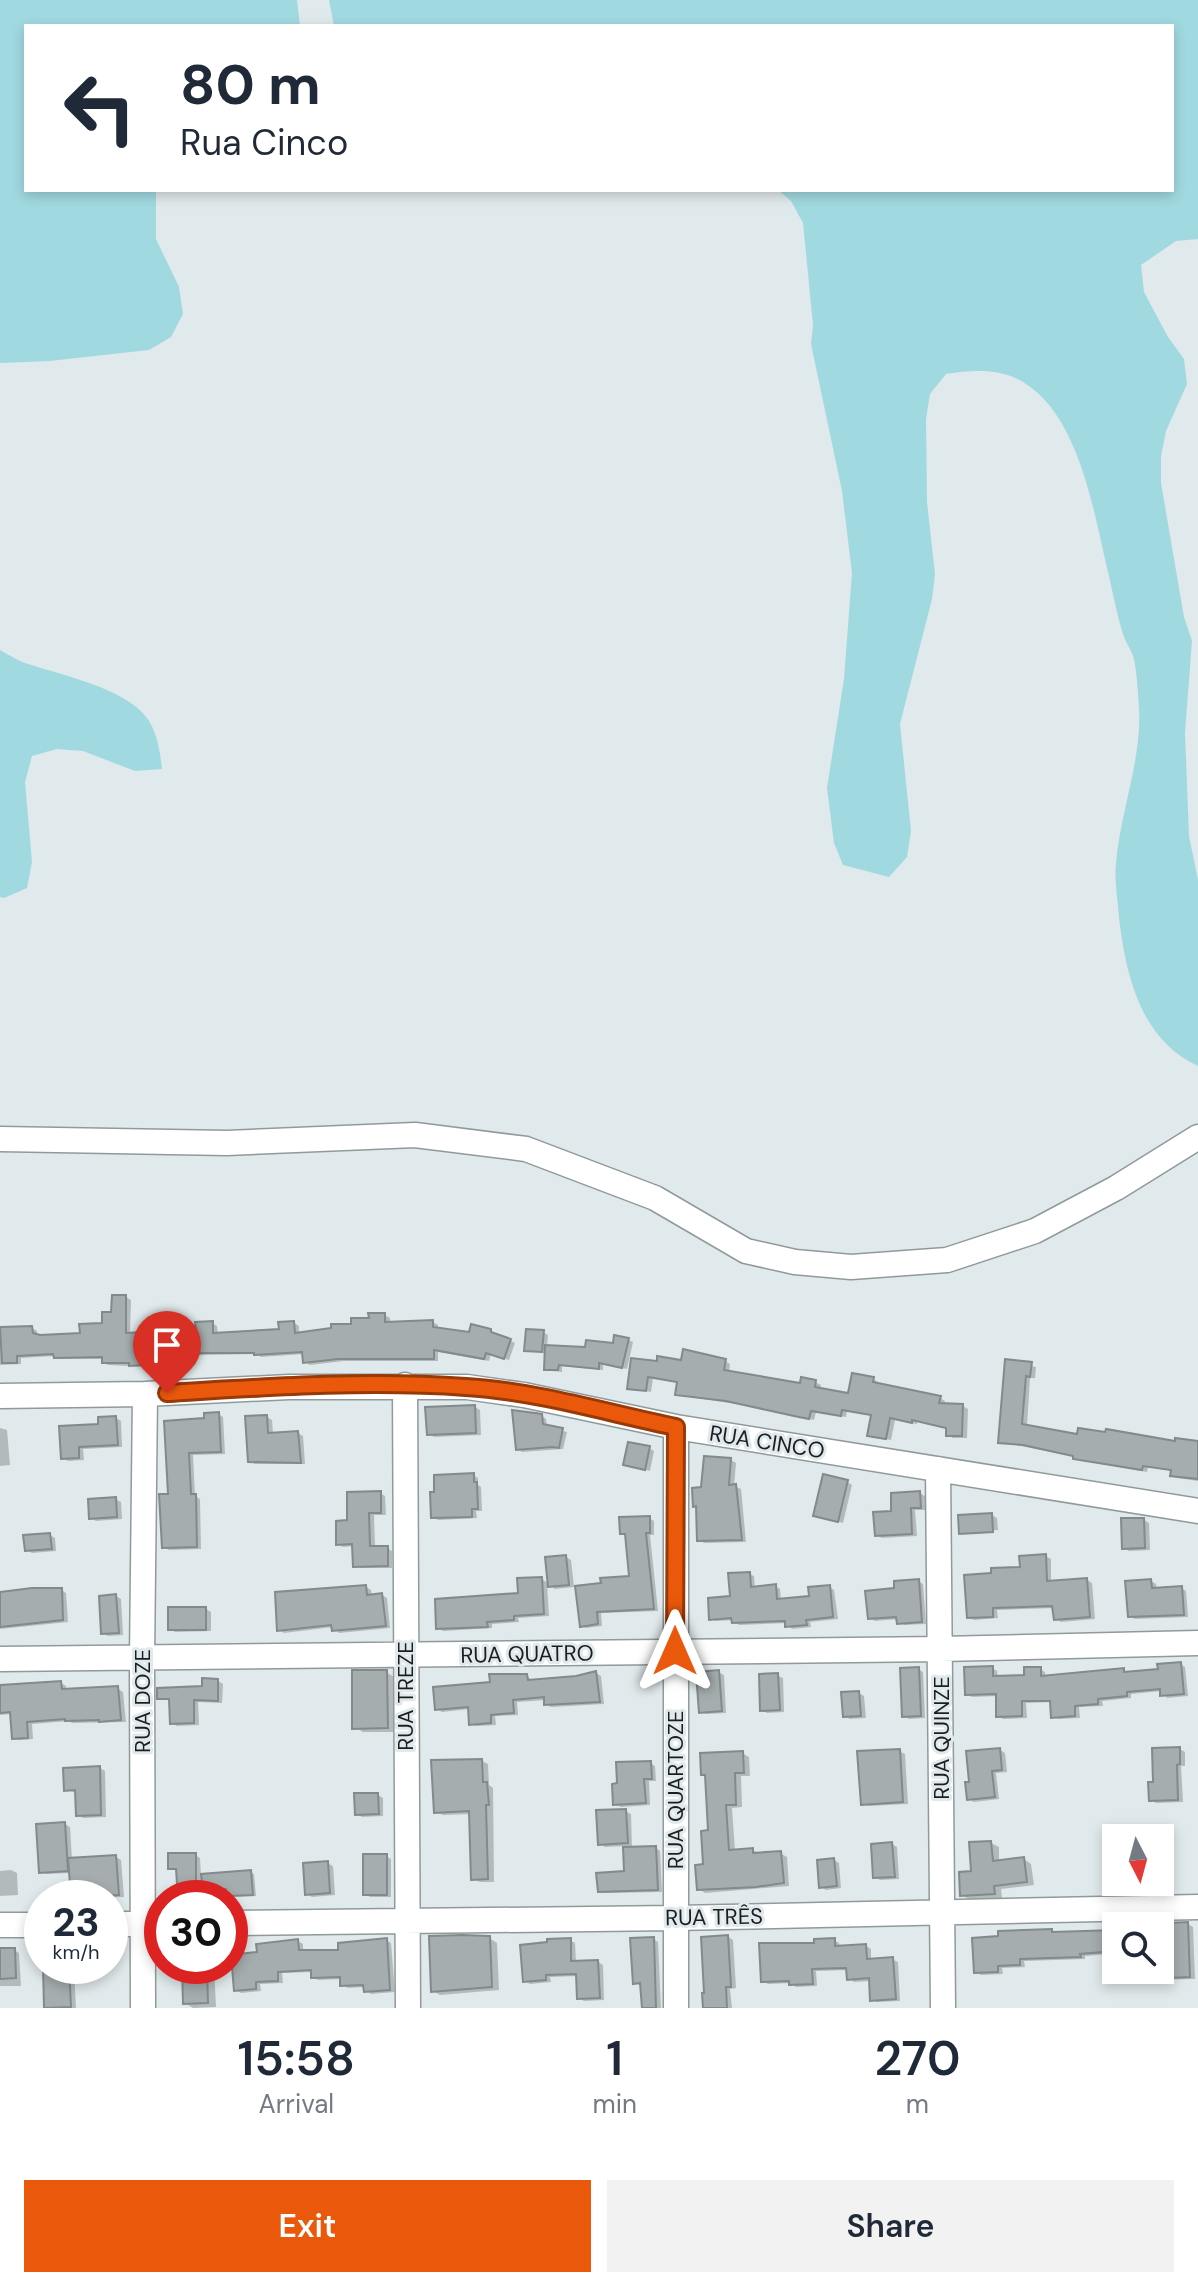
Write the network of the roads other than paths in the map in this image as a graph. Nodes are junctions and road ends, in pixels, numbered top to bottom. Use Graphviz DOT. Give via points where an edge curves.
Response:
graph roads {
  1 [pos="1198,1137"];
  2 [pos="0,1139"];
  3 [pos="405,1385"];
  4 [pos="145,1394"];
  5 [pos="0,1396"];
  6 [pos="676,1427"];
  7 [pos="938,1469"];
  8 [pos="1198,1511"];
  9 [pos="1198,1643"];
  10 [pos="941,1649"];
  11 [pos="675,1651"];
  12 [pos="405,1655"];
  13 [pos="0,1659"];
  14 [pos="142,1659"];
  15 [pos="150,1880"];
  16 [pos="1198,1907"];
  17 [pos="941,1911"];
  18 [pos="675,1918"];
  19 [pos="405,1922"];
  20 [pos="248,1923"];
  21 [pos="0,1925"];
  22 [pos="24,1925"];
  23 [pos="146,1984"];
  24 [pos="143,2008"];
  25 [pos="408,2008"];
  26 [pos="676,2008"];
  27 [pos="943,2008"];
  1 -- 2 [label="street" via="1035,1231 947,1260 851,1267 746,1251 655,1198 526,1149 415,1135 227,1143"];
  3 -- 4 [label="street, RUA CINCO"];
  3 -- 6 [label="street, RUA CINCO" via="500,1391"];
  3 -- 12 [label="street, RUA TREZE"];
  4 -- 5 [label="street, RUA CINCO"];
  4 -- 14 [label="street, RUA DOZE"];
  6 -- 7 [label="street, RUA CINCO"];
  6 -- 11 [label="street, RUA QUARTOZE"];
  7 -- 8 [label="street, RUA CINCO"];
  7 -- 10 [label="street, RUA QUINZE"];
  9 -- 10 [label="street, RUA QUATRO"];
  10 -- 11 [label="street, RUA QUATRO"];
  10 -- 17 [label="street, RUA QUINZE"];
  11 -- 12 [label="street, RUA QUATRO"];
  11 -- 18 [label="street, RUA QUARTOZE"];
  12 -- 14 [label="street, RUA QUATRO"];
  12 -- 19 [label="street, RUA TREZE"];
  13 -- 14 [label="street, RUA QUATRO"];
  14 -- 15 [label="street, RUA DOZE"];
  16 -- 17 [label="street, RUA TRÊS"];
  17 -- 18 [label="street, RUA TRÊS"];
  17 -- 27 [label="street, RUA QUINZE"];
  18 -- 19 [label="street, RUA TRÊS"];
  18 -- 26 [label="street, RUA QUARTOZE"];
  19 -- 20 [label="street, RUA TRÊS"];
  19 -- 25 [label="street, RUA TREZE"];
  21 -- 22 [label="street"];
  23 -- 24 [label="street, RUA DOZE"];
}
